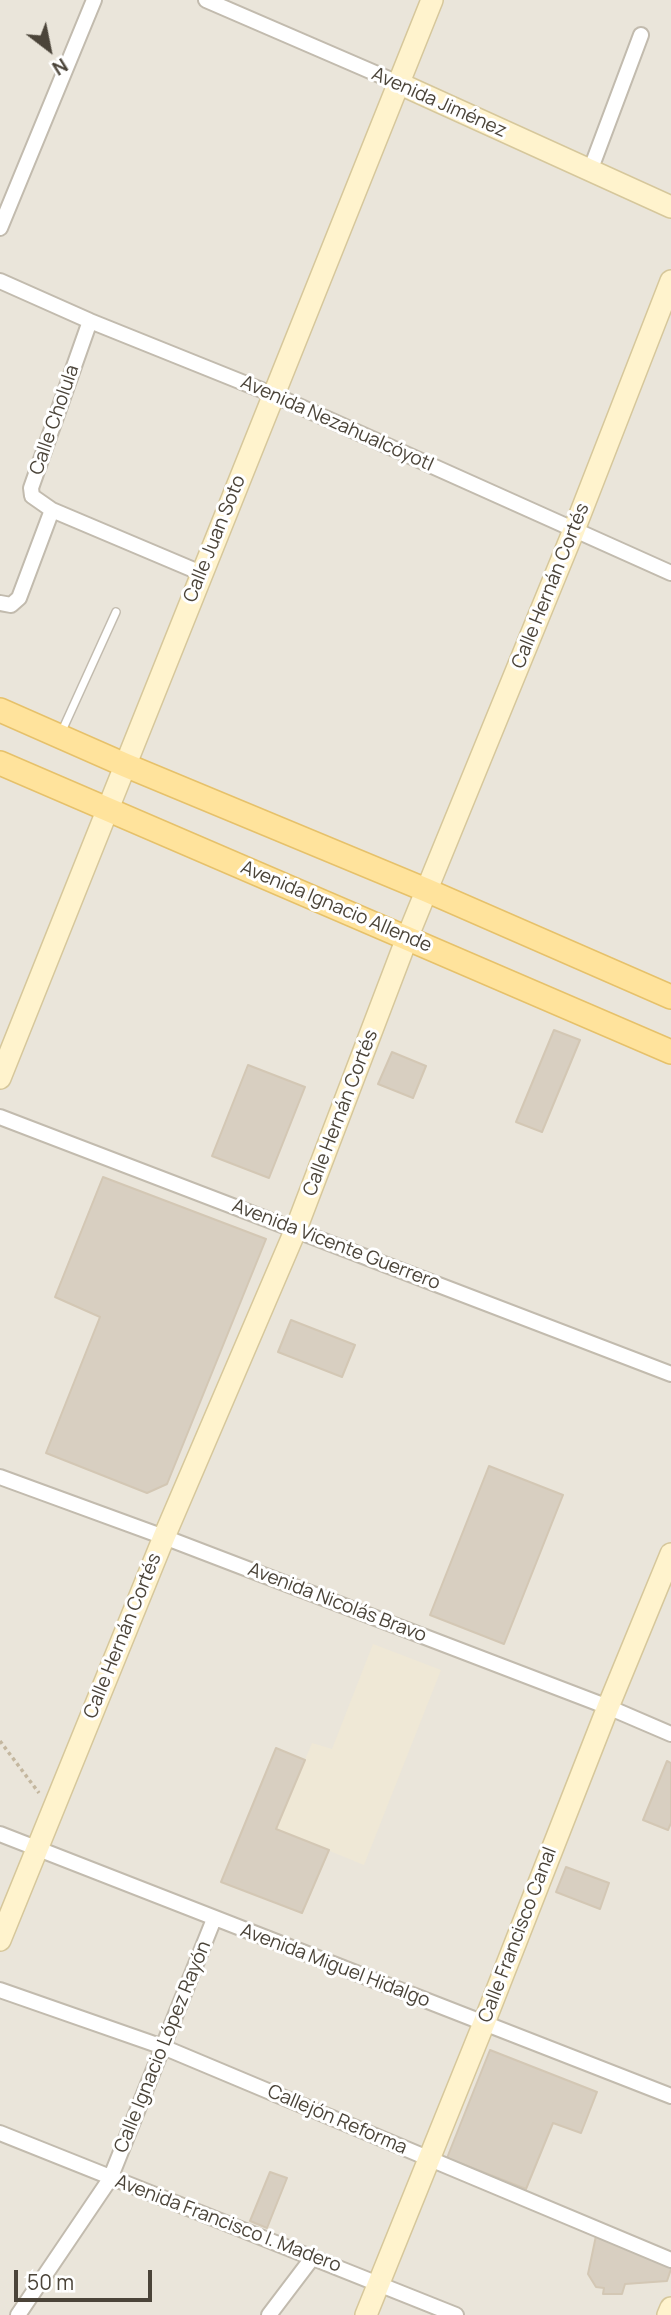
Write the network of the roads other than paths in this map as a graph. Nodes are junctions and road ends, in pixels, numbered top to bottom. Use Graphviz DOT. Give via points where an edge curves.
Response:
graph roads {
  1 [pos="94,0"];
  2 [pos="206,0"];
  3 [pos="432,0"];
  4 [pos="641,35"];
  5 [pos="398,83"];
  6 [pos="590,171"];
  7 [pos="671,208"];
  8 [pos="0,228"];
  9 [pos="0,281"];
  10 [pos="671,281"];
  11 [pos="90,320"];
  12 [pos="274,395"];
  13 [pos="52,510"];
  14 [pos="574,530"];
  15 [pos="201,573"];
  16 [pos="671,573"];
  17 [pos="0,603"];
  18 [pos="116,612"];
  19 [pos="0,710"];
  20 [pos="60,736"];
  21 [pos="0,763"];
  22 [pos="125,765"];
  23 [pos="107,809"];
  24 [pos="426,890"];
  25 [pos="407,938"];
  26 [pos="671,997"];
  27 [pos="671,1052"];
  28 [pos="0,1078"];
  29 [pos="0,1117"];
  30 [pos="296,1229"];
  31 [pos="671,1374"];
  32 [pos="0,1477"];
  33 [pos="164,1537"];
  34 [pos="671,1554"];
  35 [pos="608,1707"];
  36 [pos="671,1734"];
  37 [pos="0,1834"];
  38 [pos="37,1848"];
  39 [pos="214,1919"];
  40 [pos="0,1940"];
  41 [pos="0,1990"];
  42 [pos="484,2023"];
  43 [pos="163,2047"];
  44 [pos="671,2095"];
  45 [pos="0,2133"];
  46 [pos="429,2159"];
  47 [pos="110,2179"];
  48 [pos="313,2257"];
  49 [pos="671,2260"];
  50 [pos="378,2283"];
  51 [pos="671,2308"];
  52 [pos="18,2315"];
  53 [pos="269,2315"];
  54 [pos="366,2315"];
  55 [pos="456,2315"];
  56 [pos="668,2315"];
  1 -- 8 [label="street"];
  2 -- 5 [label="street, Avenida Jiménez"];
  3 -- 5 [label="main road, Calle Juan Soto"];
  4 -- 6 [label="street"];
  5 -- 6 [label="main road, Avenida Jiménez"];
  5 -- 12 [label="main road, Calle Juan Soto"];
  6 -- 7 [label="main road, Avenida Jiménez"];
  9 -- 11 [label="street, Avenida Nezahualcóyotl"];
  10 -- 14 [label="main road, Calle Hernán Cortés"];
  11 -- 12 [label="street, Avenida Nezahualcóyotl"];
  11 -- 13 [label="street, Calle Cholula" via="31,488 32,496"];
  12 -- 14 [label="street, Avenida Nezahualcóyotl"];
  12 -- 15 [label="main road, Calle Juan Soto"];
  13 -- 15 [label="street, Calle Cholula"];
  13 -- 17 [label="street" via="19,598 11,605"];
  14 -- 16 [label="street, Avenida Nezahualcóyotl"];
  14 -- 24 [label="main road, Calle Hernán Cortés"];
  15 -- 22 [label="main road, Calle Juan Soto"];
  18 -- 20 [label="lane"];
  19 -- 20 [label="main road"];
  20 -- 22 [label="main road"];
  21 -- 23 [label="main road, Avenida Ignacio Allende"];
  22 -- 23 [label="main road, Calle Juan Soto"];
  22 -- 24 [label="main road"];
  23 -- 25 [label="main road, Avenida Ignacio Allende"];
  23 -- 28 [label="main road, Calle Juan Soto"];
  24 -- 25 [label="main road, Calle Hernán Cortés"];
  24 -- 26 [label="main road"];
  25 -- 27 [label="main road, Avenida Ignacio Allende"];
  25 -- 30 [label="main road, Calle Hernán Cortés"];
  29 -- 30 [label="street, Avenida Vicente Guerrero"];
  30 -- 31 [label="street, Avenida Vicente Guerrero"];
  30 -- 33 [label="main road, Calle Hernán Cortés"];
  32 -- 33 [label="street, Avenida Nicolás Bravo"];
  33 -- 35 [label="street, Avenida Nicolás Bravo"];
  33 -- 38 [label="main road, Calle Hernán Cortés"];
  34 -- 35 [label="main road, Calle Francisco Canal"];
  35 -- 36 [label="street, Avenida Nicolás Bravo"];
  35 -- 42 [label="main road, Calle Francisco Canal"];
  37 -- 38 [label="street, Avenida Miguel Hidalgo"];
  38 -- 39 [label="street, Avenida Miguel Hidalgo"];
  38 -- 40 [label="main road, Calle Hernán Cortés"];
  39 -- 42 [label="street, Avenida Miguel Hidalgo"];
  39 -- 43 [label="street, Calle Ignacio López Rayón"];
  41 -- 43 [label="street, Callejón Reforma"];
  42 -- 44 [label="street, Avenida Miguel Hidalgo"];
  42 -- 46 [label="main road, Calle Francisco Canal"];
  43 -- 46 [label="street, Callejón Reforma"];
  43 -- 47 [label="street, Calle Ignacio López Rayón"];
  45 -- 47 [label="street, Avenida Francisco I. Madero"];
  46 -- 49 [label="street, Callejón Reforma"];
  46 -- 50 [label="main road, Calle Francisco Canal"];
  47 -- 48 [label="street, Avenida Francisco I. Madero"];
  47 -- 52 [label="street, Calle Ignacio López Rayón"];
  48 -- 50 [label="street, Avenida Francisco I. Madero"];
  48 -- 53 [label="street"];
  50 -- 54 [label="main road, Calle Francisco Canal"];
  50 -- 55 [label="street, Avenida Francisco I. Madero"];
  51 -- 56 [label="main road"];
}
